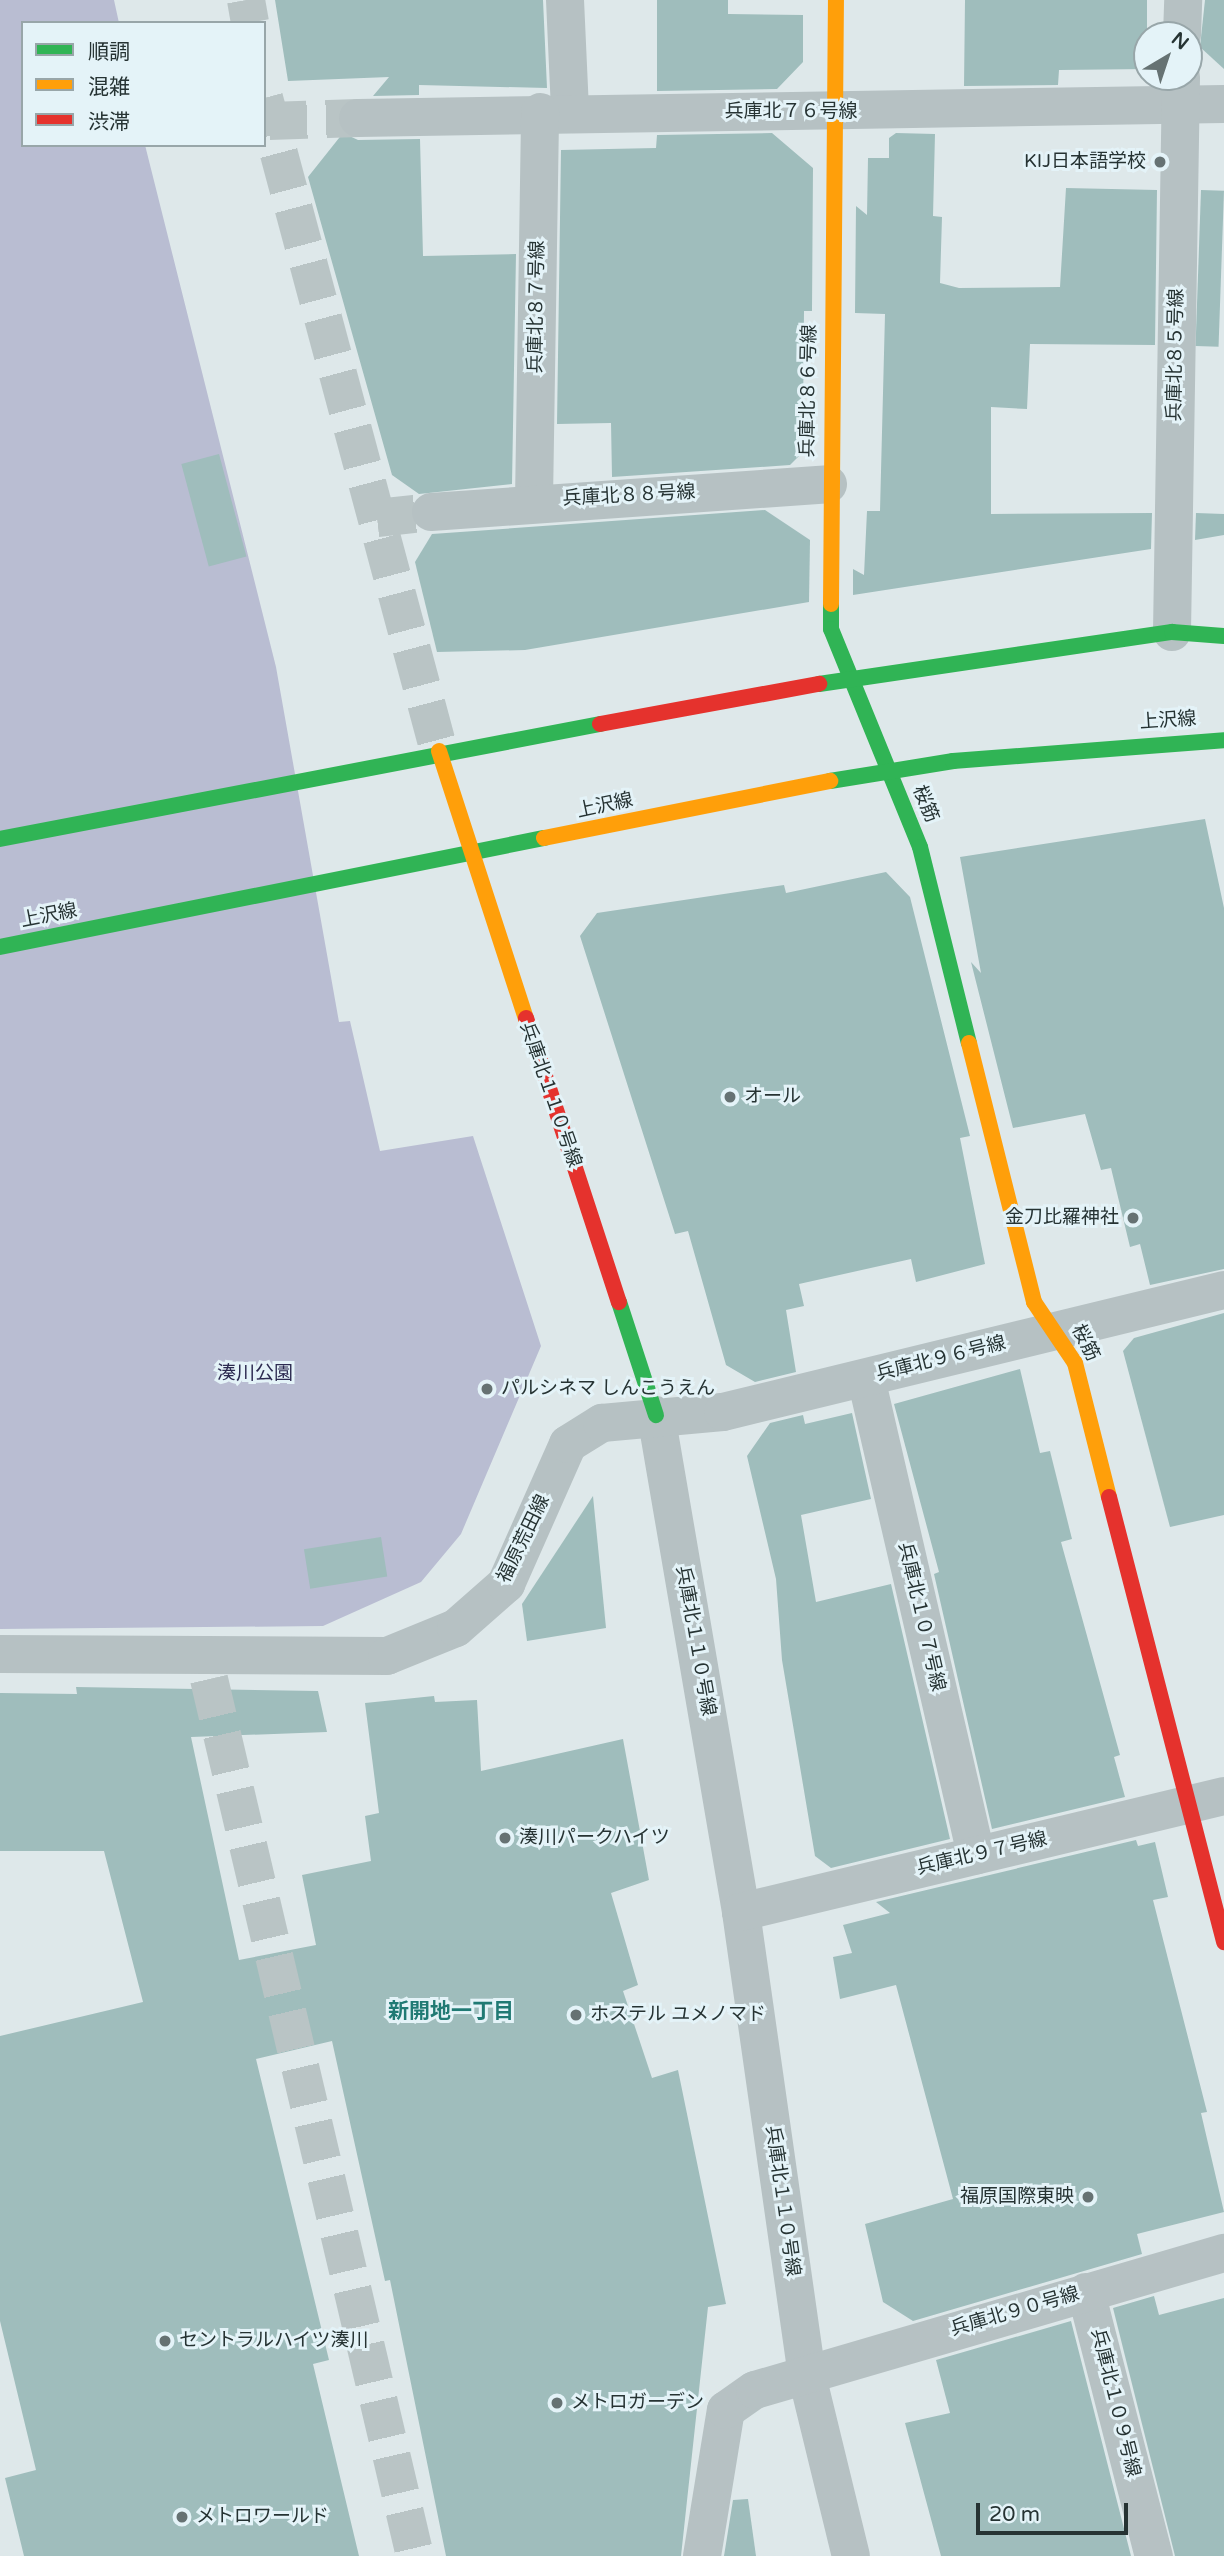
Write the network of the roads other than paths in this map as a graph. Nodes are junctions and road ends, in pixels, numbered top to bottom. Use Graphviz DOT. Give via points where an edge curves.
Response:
graph roads {
  1 [pos="565,0"];
  2 [pos="836,0"];
  3 [pos="1182,0"];
  4 [pos="1182,21"];
  5 [pos="1181,91"];
  6 [pos="1224,104"];
  7 [pos="555,112"];
  8 [pos="836,113"];
  9 [pos="358,118"];
  10 [pos="828,484"];
  11 [pos="534,501"];
  12 [pos="431,512"];
  13 [pos="1172,632"];
  14 [pos="1224,636"];
  15 [pos="850,679"];
  16 [pos="1224,740"];
  17 [pos="439,751"];
  18 [pos="888,772"];
  19 [pos="0,839"];
  20 [pos="470,856"];
  21 [pos="0,947"];
  22 [pos="1224,1290"];
  23 [pos="1055,1331"];
  24 [pos="866,1378"];
  25 [pos="656,1415"];
  26 [pos="0,1654"];
  27 [pos="1207,1801"];
  28 [pos="976,1855"];
  29 [pos="741,1912"];
  30 [pos="1224,1942"];
  31 [pos="1224,2253"];
  32 [pos="1086,2292"];
  33 [pos="808,2380"];
  34 [pos="702,2556"];
  35 [pos="851,2556"];
  36 [pos="1154,2556"];
  1 -- 7 [label="street, 兵庫北８７号線"];
  2 -- 8 [label="street, 兵庫北８６号線"];
  3 -- 4 [label="street"];
  5 -- 6 [label="street, 兵庫北７６号線"];
  5 -- 8 [label="street, 兵庫北７６号線"];
  5 -- 13 [label="street, 兵庫北８５号線"];
  7 -- 8 [label="street, 兵庫北７６号線"];
  7 -- 9 [label="street, 兵庫北７６号線"];
  7 -- 11 [label="street, 兵庫北８７号線"];
  8 -- 10 [label="street, 兵庫北８６号線"];
  10 -- 11 [label="street, 兵庫北８８号線"];
  10 -- 15 [label="street, 兵庫北８６号線" via="831,629"];
  11 -- 12 [label="street, 兵庫北８８号線"];
  13 -- 14 [label="street"];
  13 -- 15 [label="street"];
  15 -- 17 [label="street"];
  15 -- 18 [label="street, 兵庫北８６号線"];
  16 -- 18 [label="street, 上沢線"];
  17 -- 19 [label="street"];
  17 -- 20 [label="street, 兵庫北１１０号線"];
  18 -- 20 [label="street, 上沢線"];
  18 -- 23 [label="street, 桜筋" via="920,847 1034,1302"];
  20 -- 21 [label="street, 上沢線"];
  20 -- 25 [label="street, 兵庫北１１０号線"];
  22 -- 23 [label="street, 兵庫北９６号線"];
  23 -- 24 [label="street, 兵庫北９６号線"];
  23 -- 27 [label="street, 桜筋" via="1075,1363"];
  24 -- 25 [label="street, 兵庫北９６号線" via="723,1412"];
  24 -- 28 [label="street, 兵庫北１０７号線"];
  25 -- 26 [label="street, 福原荒田線" via="602,1423 568,1444 506,1584 456,1628 387,1656"];
  25 -- 29 [label="street, 兵庫北１１０号線"];
  27 -- 28 [label="street, 兵庫北９７号線"];
  27 -- 30 [label="street, 桜筋"];
  28 -- 29 [label="street, 兵庫北９７号線"];
  29 -- 33 [label="street, 兵庫北１１０号線"];
  31 -- 32 [label="street, 兵庫北９０号線"];
  32 -- 33 [label="street, 兵庫北９０号線"];
  32 -- 36 [label="street, 兵庫北１０９号線"];
  33 -- 34 [label="street, 兵庫北９０号線" via="755,2390 726,2410"];
  33 -- 35 [label="street, 兵庫北１１０号線"];
}
